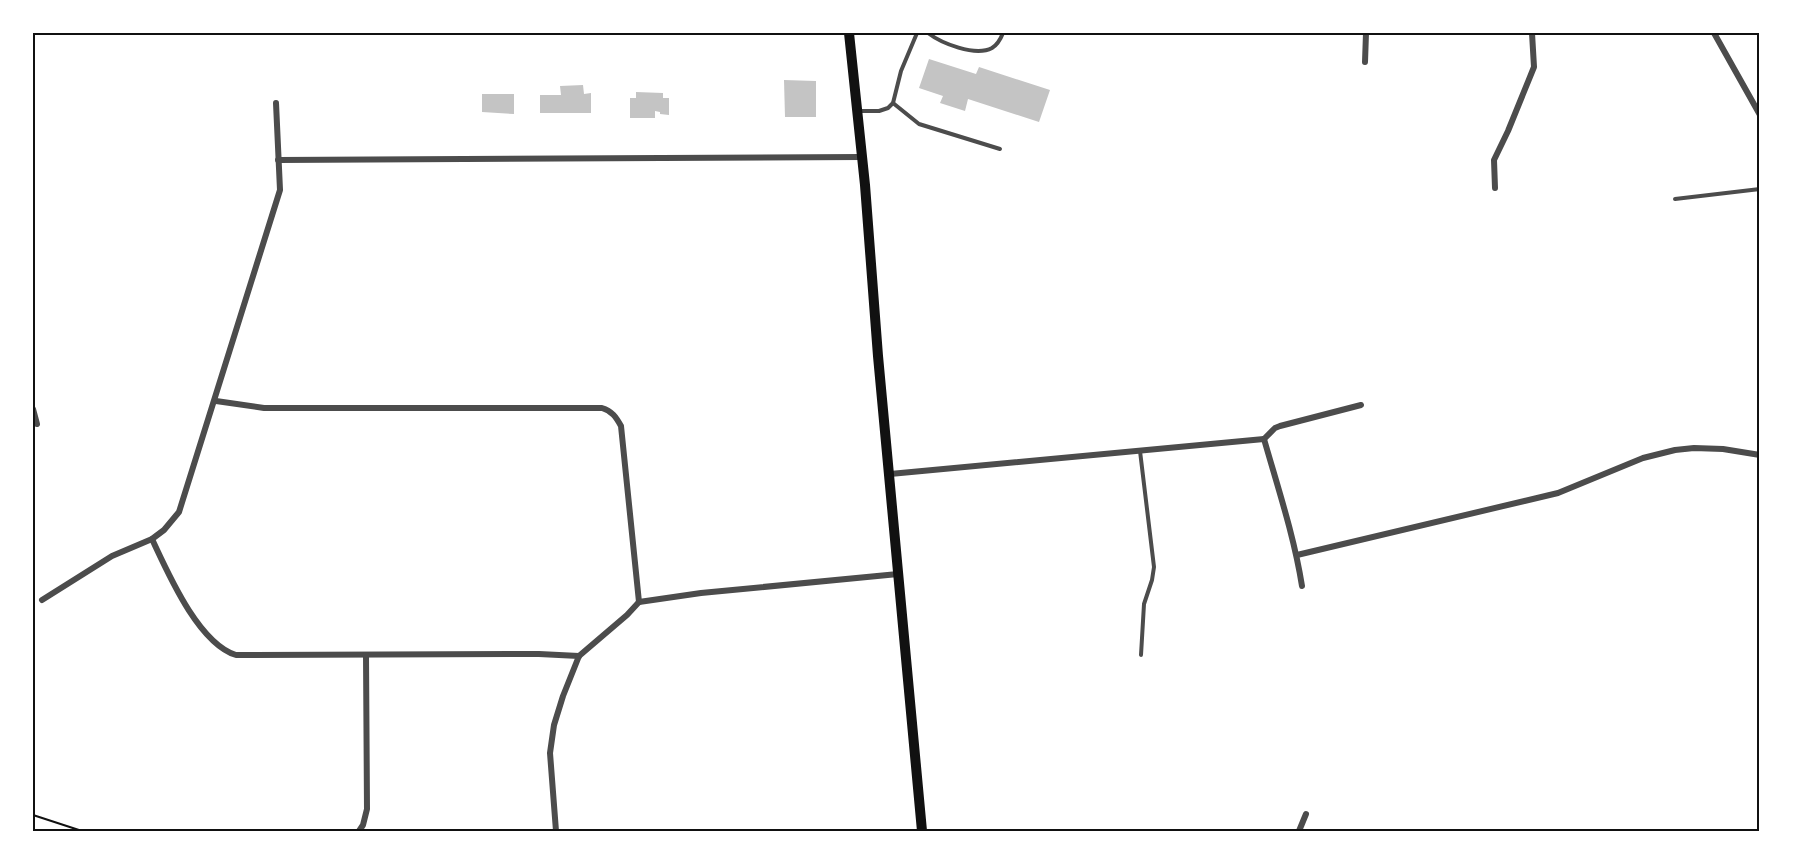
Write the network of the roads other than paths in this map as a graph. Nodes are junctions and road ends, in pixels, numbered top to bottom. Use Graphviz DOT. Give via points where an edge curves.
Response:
graph roads {
  1 [pos="849,33"];
  2 [pos="917,33"];
  3 [pos="928,33"];
  4 [pos="1003,33"];
  5 [pos="1366,33"];
  6 [pos="1532,33"];
  7 [pos="1714,33"];
  8 [pos="1365,62"];
  9 [pos="893,102"];
  10 [pos="276,103"];
  11 [pos="858,111"];
  12 [pos="1760,115"];
  13 [pos="1000,149"];
  14 [pos="862,156"];
  15 [pos="278,160"];
  16 [pos="1495,188"];
  17 [pos="1760,189"];
  18 [pos="1675,199"];
  19 [pos="216,401"];
  20 [pos="1361,405"];
  21 [pos="33,410"];
  22 [pos="37,424"];
  23 [pos="1264,439"];
  24 [pos="1140,450"];
  25 [pos="1760,455"];
  26 [pos="890,474"];
  27 [pos="153,539"];
  28 [pos="1297,555"];
  29 [pos="898,574"];
  30 [pos="1302,586"];
  31 [pos="42,600"];
  32 [pos="639,602"];
  33 [pos="366,655"];
  34 [pos="1141,655"];
  35 [pos="579,656"];
  36 [pos="1306,814"];
  37 [pos="359,831"];
  38 [pos="556,831"];
  39 [pos="922,831"];
  40 [pos="1299,831"];
  1 -- 11 [label="main road"];
  2 -- 9 [label="lane"];
  3 -- 4 [label="lane" via="964,49 976,50 991,48"];
  5 -- 8 [label="street"];
  6 -- 16 [label="street" via="1534,68 1494,160"];
  7 -- 12 [label="street"];
  9 -- 11 [label="lane" via="879,111"];
  9 -- 13 [label="lane" via="919,124"];
  10 -- 15 [label="street"];
  11 -- 14 [label="main road"];
  14 -- 15 [label="street"];
  14 -- 26 [label="main road"];
  15 -- 19 [label="street" via="280,190"];
  17 -- 18 [label="lane"];
  19 -- 27 [label="street" via="179,512"];
  19 -- 32 [label="street" via="264,408 546,406 608,410 621,426"];
  20 -- 23 [label="street" via="1280,426"];
  21 -- 22 [label="street"];
  23 -- 24 [label="street"];
  23 -- 28 [label="street"];
  24 -- 26 [label="street"];
  24 -- 34 [label="lane" via="1154,567 1144,604"];
  25 -- 28 [label="street" via="1723,449 1675,450 1643,458 1558,493"];
  26 -- 29 [label="main road"];
  27 -- 31 [label="street" via="112,556"];
  27 -- 33 [label="street" via="179,594 211,639 226,652"];
  28 -- 30 [label="street"];
  29 -- 32 [label="street" via="701,592"];
  29 -- 39 [label="main road"];
  32 -- 35 [label="street"];
  33 -- 35 [label="street"];
  33 -- 37 [label="street" via="367,809"];
  35 -- 38 [label="street" via="562,696 551,738"];
  36 -- 40 [label="street"];
}
